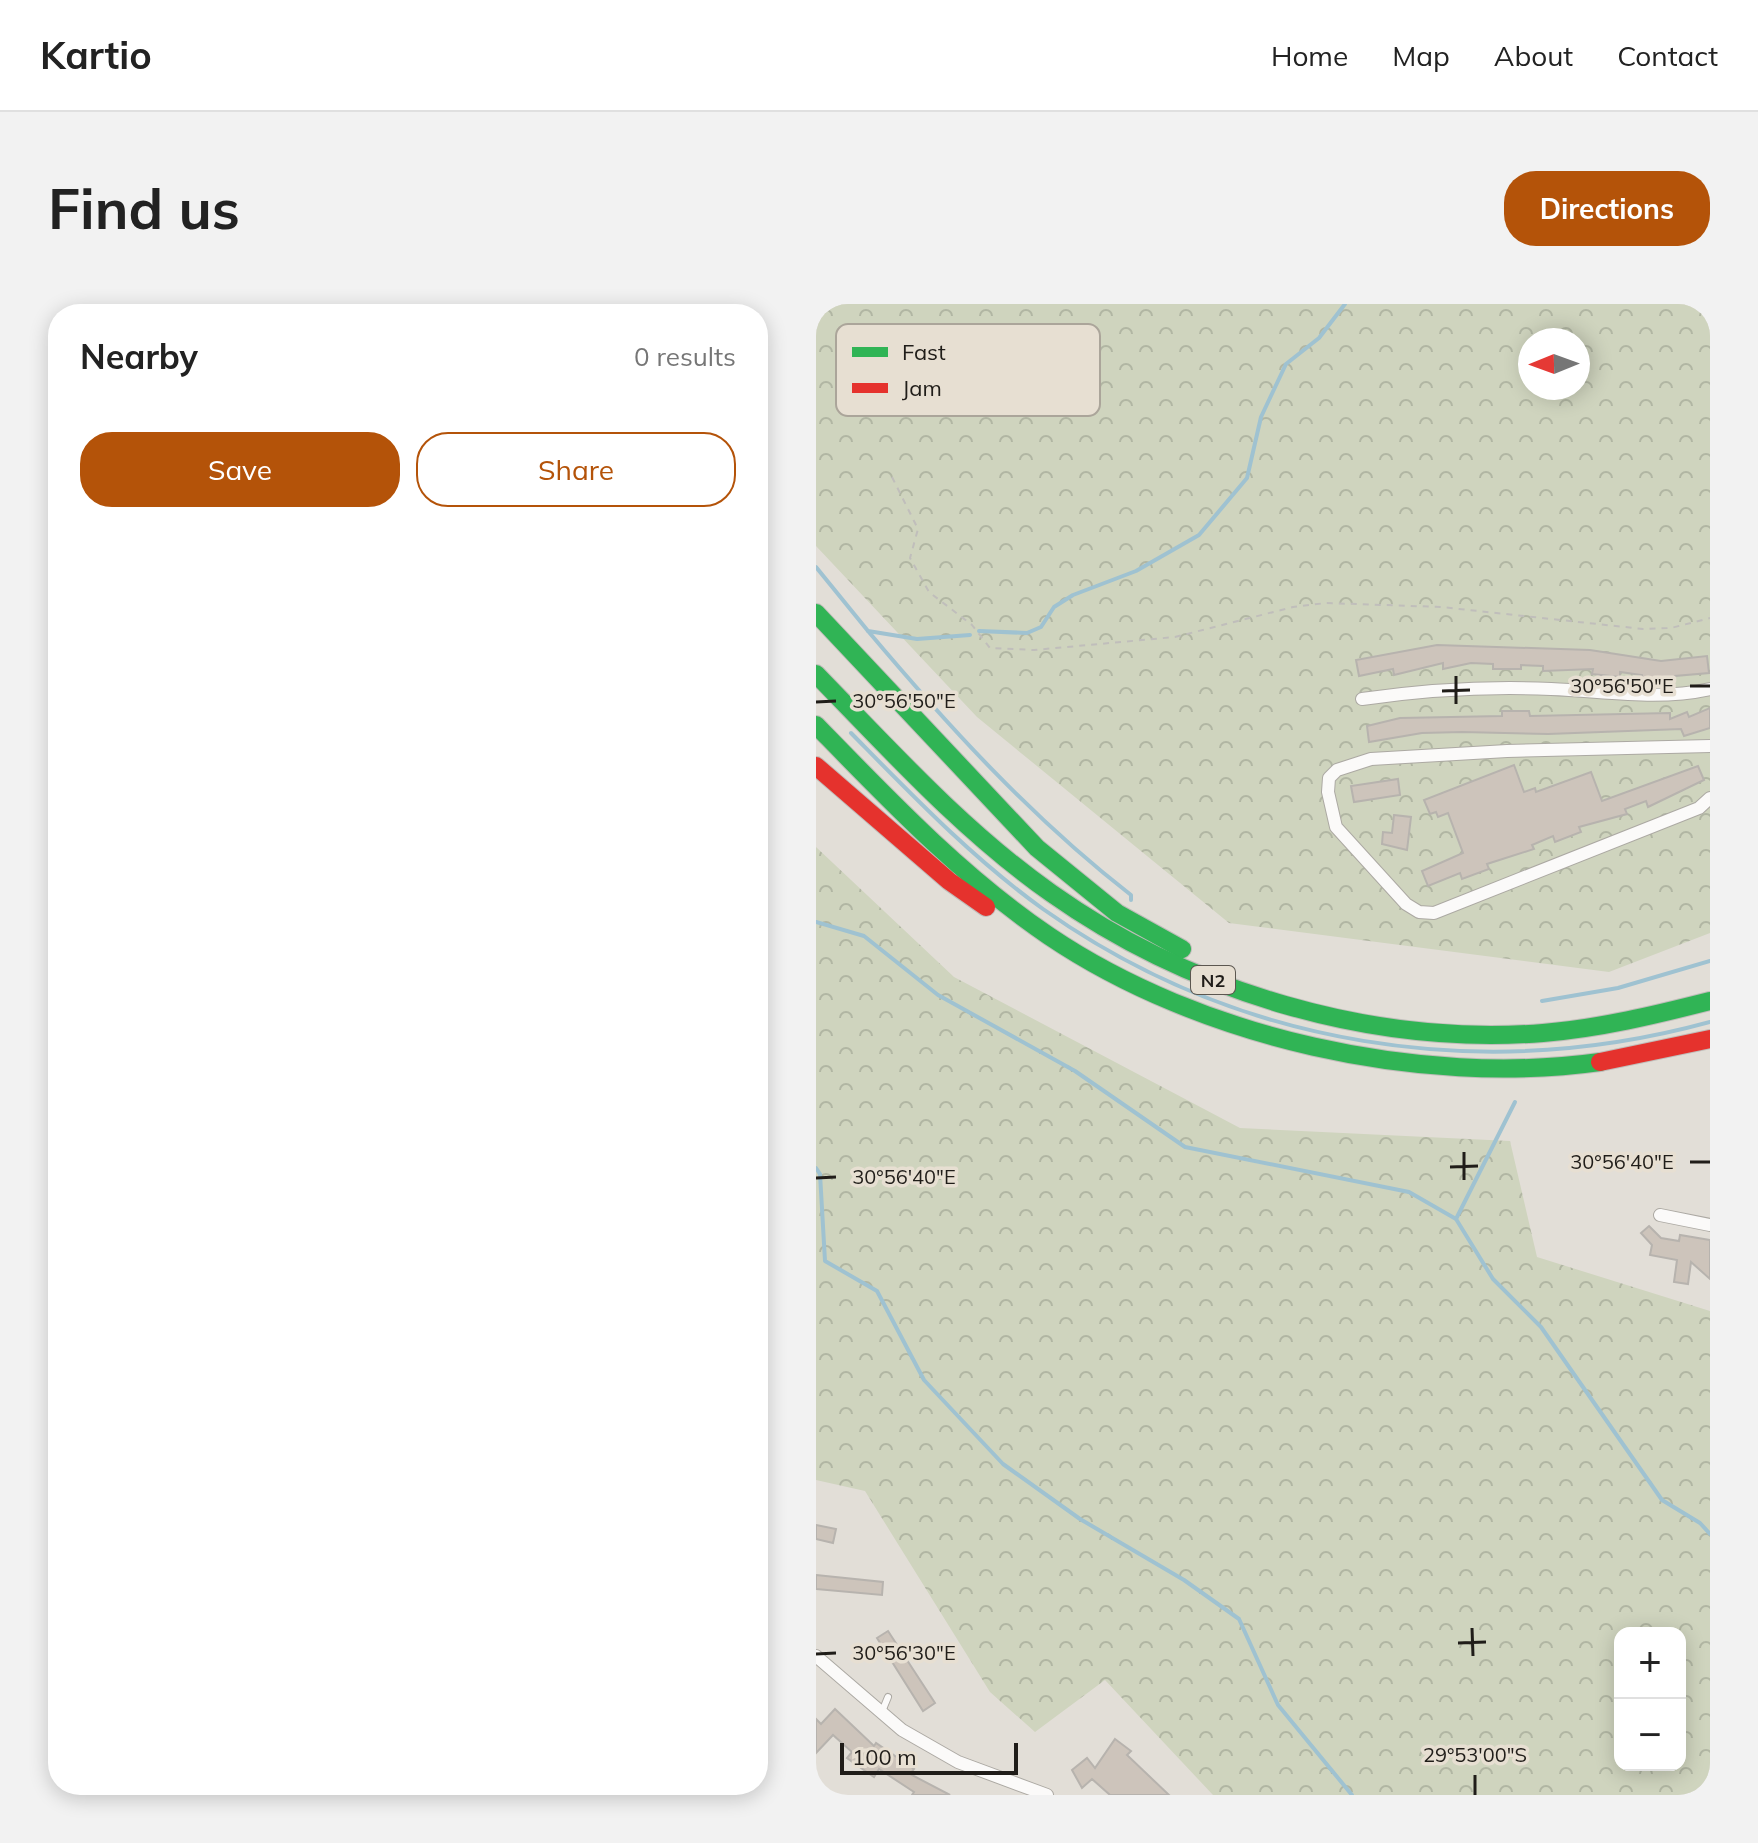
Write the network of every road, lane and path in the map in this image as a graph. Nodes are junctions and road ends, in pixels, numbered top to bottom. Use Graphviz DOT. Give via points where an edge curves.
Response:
graph roads {
  1 [pos="892,477"];
  2 [pos="816,613"];
  3 [pos="1710,618"];
  4 [pos="816,674"];
  5 [pos="1710,689"];
  6 [pos="1362,699"];
  7 [pos="816,725"];
  8 [pos="1710,746"];
  9 [pos="816,766"];
  10 [pos="1710,798"];
  11 [pos="1710,1001"];
  12 [pos="1202,1014"];
  13 [pos="1492,1033"];
  14 [pos="1710,1039"];
  15 [pos="1660,1215"];
  16 [pos="1710,1225"];
  17 [pos="816,1656"];
  18 [pos="888,1697"];
  19 [pos="881,1714"];
  20 [pos="1047,1795"];
  1 -- 3 [label="path" via="918,529 910,558 929,592 972,625 990,648 1034,650 1175,637 1326,603 1456,608 1643,629"];
  2 -- 13 [label="highway" via="1015,826 1117,913 1162,940 1260,981 1381,1013"];
  4 -- 13 [label="highway, N2" via="1006,857 1052,894 1136,946 1289,1005 1393,1027"];
  5 -- 6 [label="street" via="1651,696 1552,689 1428,690"];
  7 -- 12 [label="highway, N2" via="989,892 1091,961"];
  8 -- 10 [label="street" via="1371,759 1337,770 1329,778 1328,792 1336,827 1406,904 1434,913 1699,808"];
  9 -- 12 [label="highway" via="949,881 1041,944 1121,989"];
  11 -- 13 [label="highway, N2" via="1621,1022"];
  12 -- 14 [label="highway, N2" via="1313,1049 1441,1068 1583,1065"];
  15 -- 16 [label="street"];
  17 -- 19 [label="street"];
  18 -- 19 [label="lane"];
  19 -- 20 [label="street" via="958,1762"];
}
